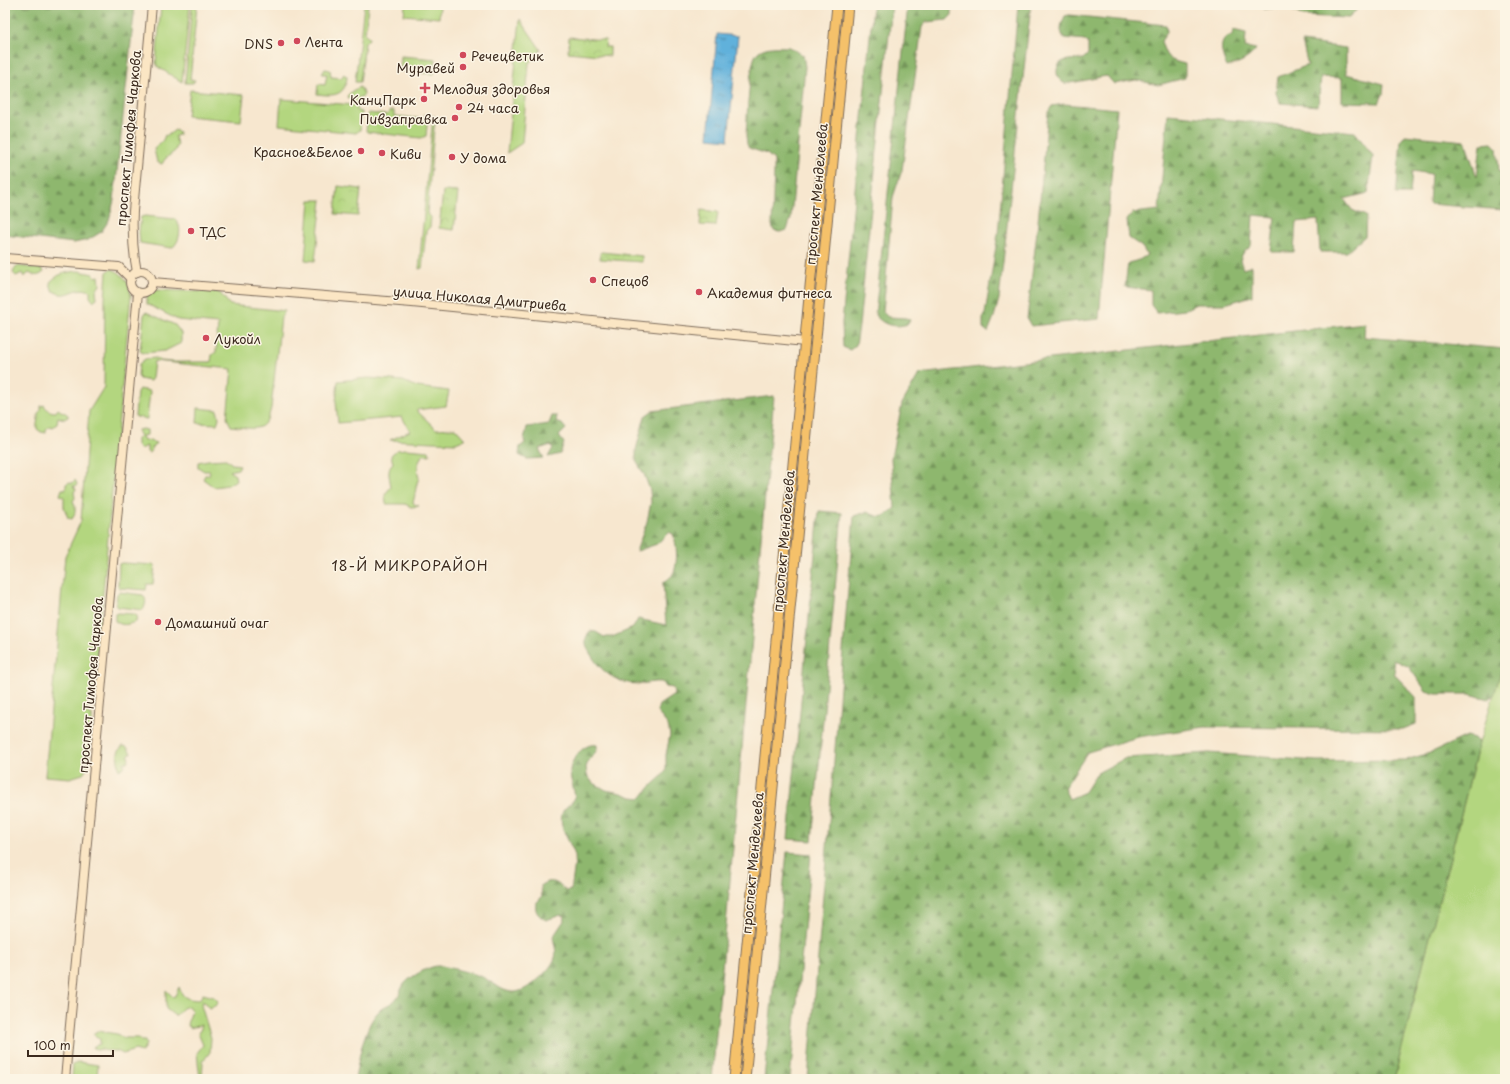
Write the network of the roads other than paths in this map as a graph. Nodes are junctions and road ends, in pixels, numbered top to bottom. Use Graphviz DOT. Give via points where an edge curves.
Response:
graph roads {
  1 [pos="152,5"];
  2 [pos="837,5"];
  3 [pos="848,5"];
  4 [pos="5,258"];
  5 [pos="137,272"];
  6 [pos="131,279"];
  7 [pos="152,282"];
  8 [pos="138,292"];
  9 [pos="805,342"];
  10 [pos="757,838"];
  11 [pos="768,839"];
  12 [pos="65,1079"];
  13 [pos="734,1079"];
  14 [pos="745,1079"];
  1 -- 5 [label="main road, проспект Тимофея Чаркова" via="133,211 132,239"];
  2 -- 9 [label="main road, проспект Менделеева"];
  3 -- 11 [label="main road, проспект Менделеева"];
  4 -- 6 [label="main road" via="119,267"];
  5 -- 6 [label="main road"];
  5 -- 7 [label="main road" via="147,273"];
  6 -- 8 [label="main road" via="132,287"];
  7 -- 8 [label="main road" via="148,291"];
  7 -- 9 [label="main road, улица Николая Дмитриева" via="412,303"];
  8 -- 12 [label="main road, проспект Тимофея Чаркова"];
  9 -- 10 [label="main road, проспект Менделеева"];
  10 -- 11 [label="main road"];
  10 -- 13 [label="main road, проспект Менделеева"];
  11 -- 14 [label="main road, проспект Менделеева"];
}
